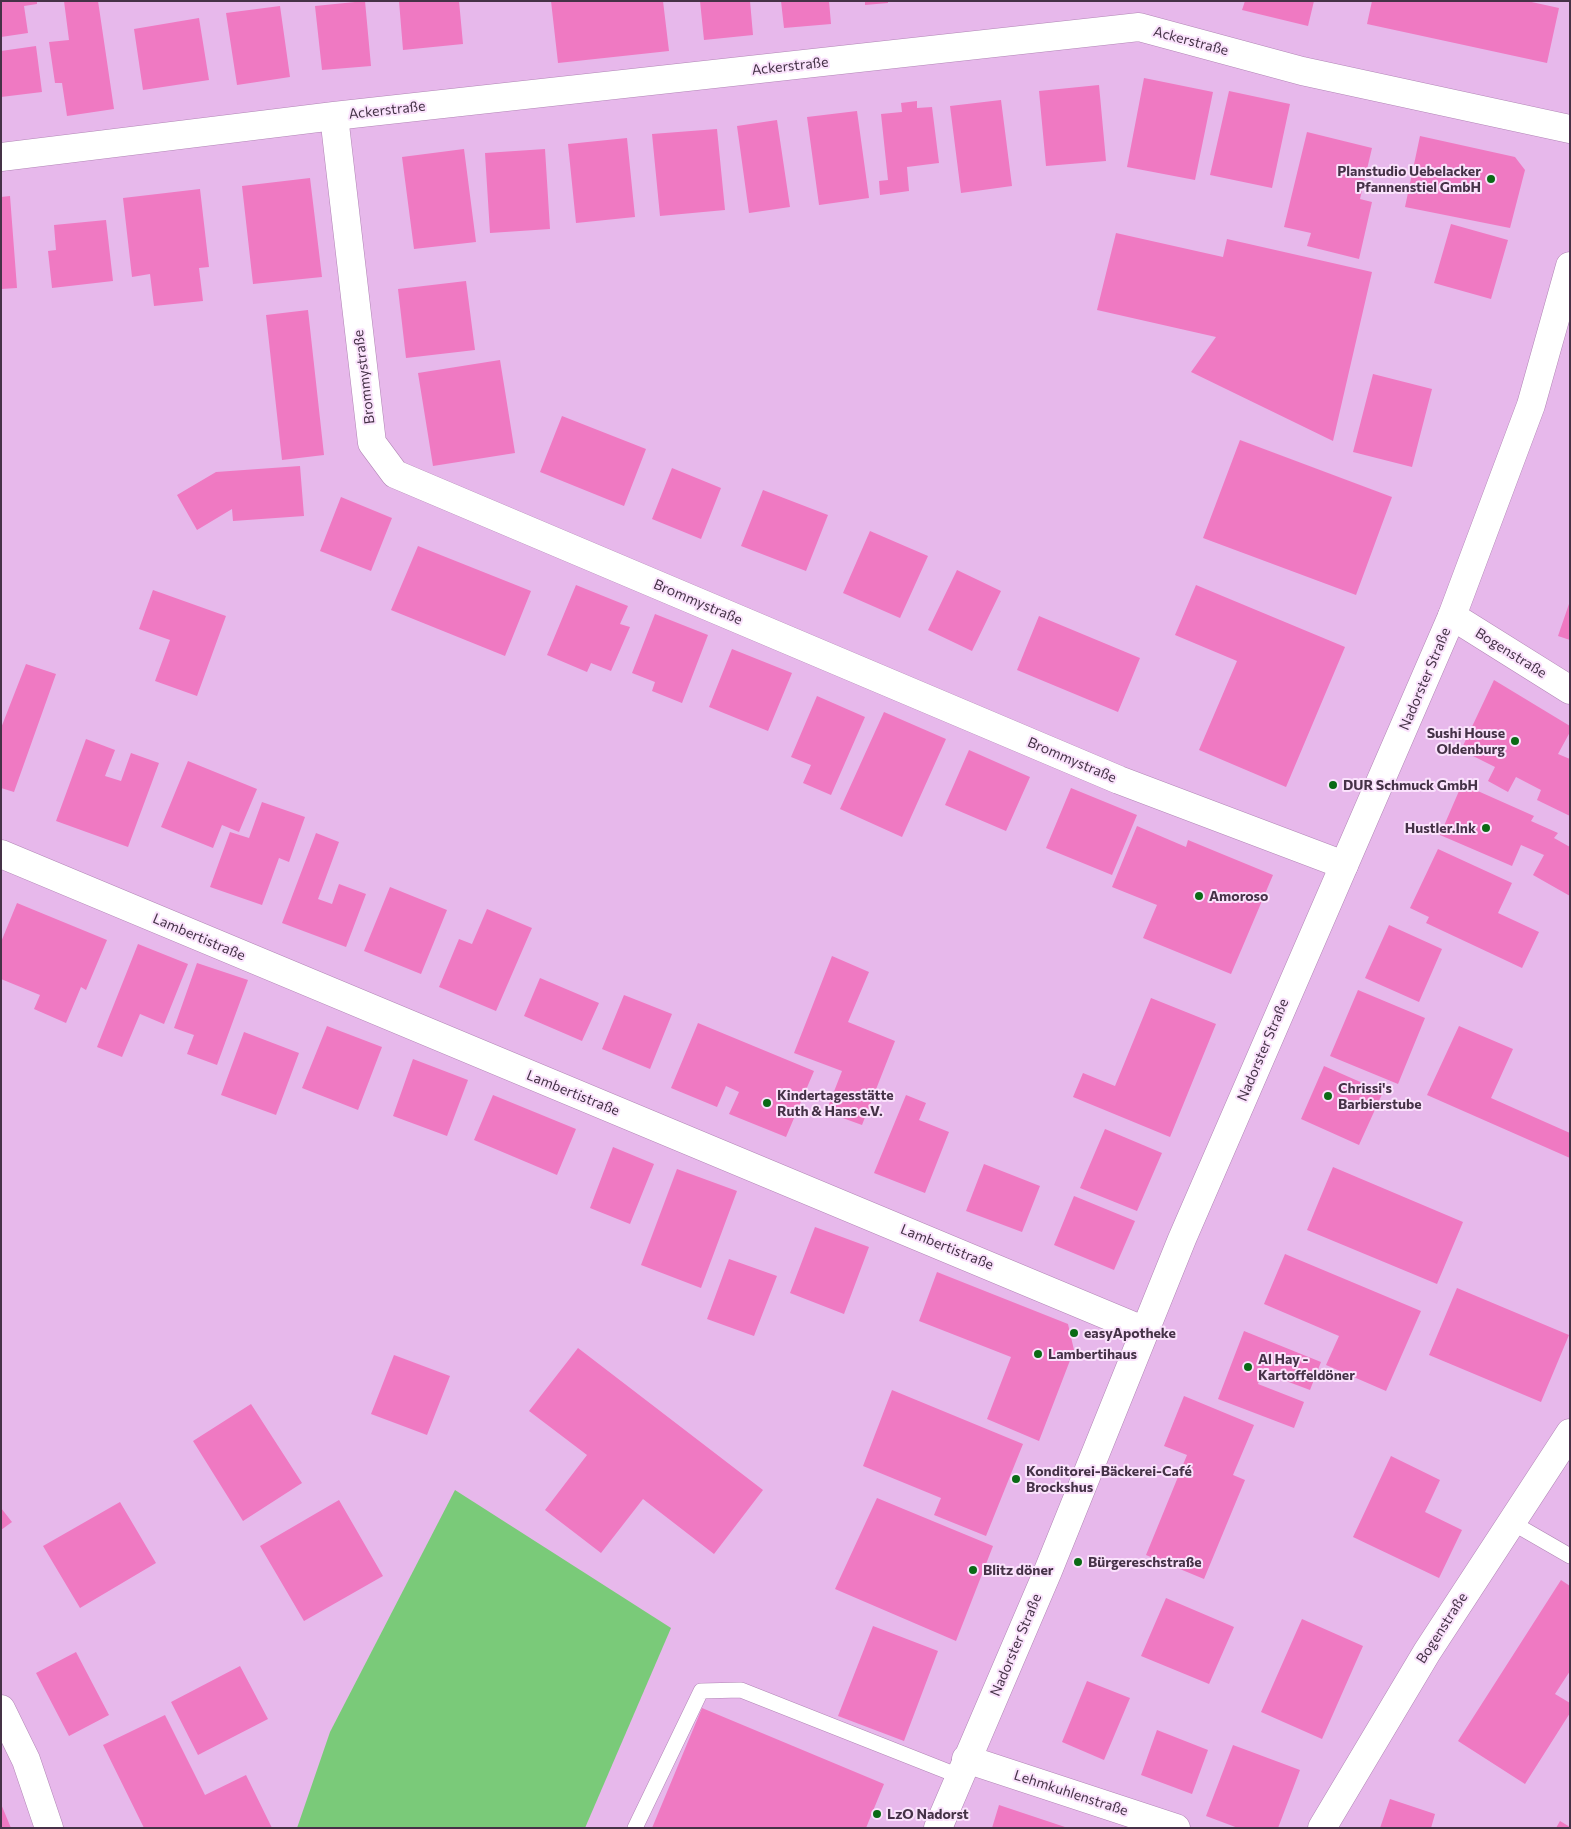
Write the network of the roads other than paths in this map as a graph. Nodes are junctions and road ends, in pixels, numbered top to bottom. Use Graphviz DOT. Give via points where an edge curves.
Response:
graph roads {
  1 [pos="334,116"];
  2 [pos="1570,130"];
  3 [pos="1,158"];
  4 [pos="1570,266"];
  5 [pos="1452,616"];
  6 [pos="1570,690"];
  7 [pos="1,854"];
  8 [pos="1344,865"];
  9 [pos="1145,1331"];
  10 [pos="1570,1433"];
  11 [pos="1511,1522"];
  12 [pos="1570,1556"];
  13 [pos="1,1709"];
  14 [pos="962,1768"];
  15 [pos="49,1828"];
  16 [pos="635,1828"];
  17 [pos="938,1828"];
  18 [pos="1176,1828"];
  19 [pos="1322,1828"];
  1 -- 2 [label="street, Ackerstraße" via="1139,27 1302,71"];
  1 -- 3 [label="street, Ackerstraße"];
  1 -- 8 [label="street, Brommystraße" via="372,443 395,474 1119,780"];
  4 -- 5 [label="street, Nadorster Straße" via="1531,405"];
  5 -- 6 [label="street, Bogenstraße"];
  5 -- 8 [label="street, Nadorster Straße"];
  7 -- 9 [label="street, Lambertistraße"];
  8 -- 9 [label="street, Nadorster Straße"];
  9 -- 14 [label="street, Nadorster Straße" via="1048,1571"];
  10 -- 11 [label="street, Bogenstraße"];
  11 -- 12 [label="lane"];
  11 -- 19 [label="street, Bogenstraße" via="1427,1652"];
  13 -- 15 [label="street" via="26,1760"];
  14 -- 16 [label="lane" via="742,1690 701,1691"];
  14 -- 17 [label="street, Nadorster Straße"];
  14 -- 18 [label="street, Lehmkuhlenstraße"];
}
